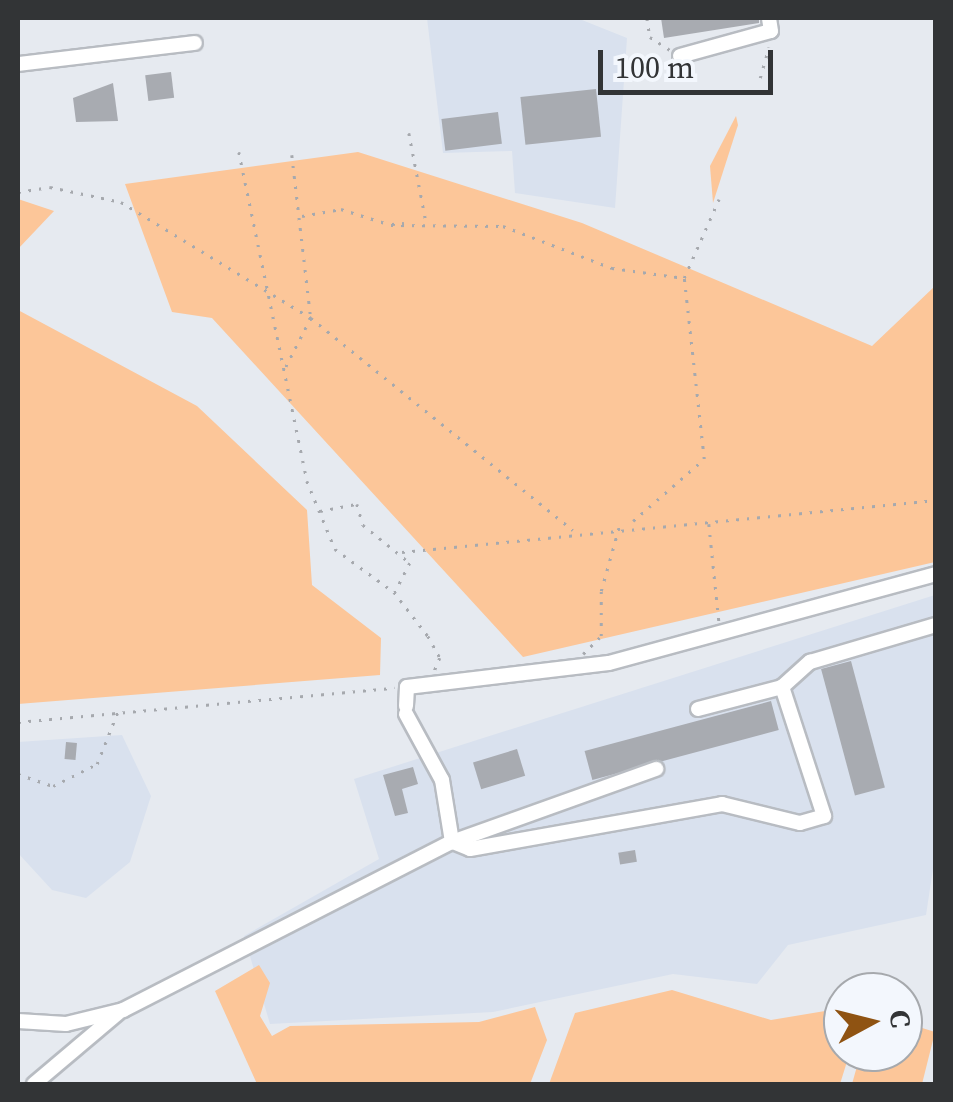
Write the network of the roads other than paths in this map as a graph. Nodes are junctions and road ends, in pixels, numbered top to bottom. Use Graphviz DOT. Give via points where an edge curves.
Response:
graph roads {
  1 [pos="770,24"];
  2 [pos="195,43"];
  3 [pos="680,56"];
  4 [pos="18,64"];
  5 [pos="936,574"];
  6 [pos="936,625"];
  7 [pos="782,687"];
  8 [pos="698,709"];
  9 [pos="656,769"];
  10 [pos="452,842"];
  11 [pos="123,1010"];
  12 [pos="18,1021"];
  13 [pos="34,1084"];
  1 -- 3 [label="lane"];
  2 -- 4 [label="lane"];
  5 -- 10 [label="lane" via="567,669 412,687 406,710 442,780"];
  6 -- 7 [label="lane" via="810,662"];
  7 -- 8 [label="lane"];
  7 -- 10 [label="lane" via="824,816 800,823 722,804 470,849"];
  9 -- 10 [label="lane"];
  10 -- 11 [label="lane"];
  11 -- 12 [label="lane" via="66,1024"];
  11 -- 13 [label="lane"];
}
